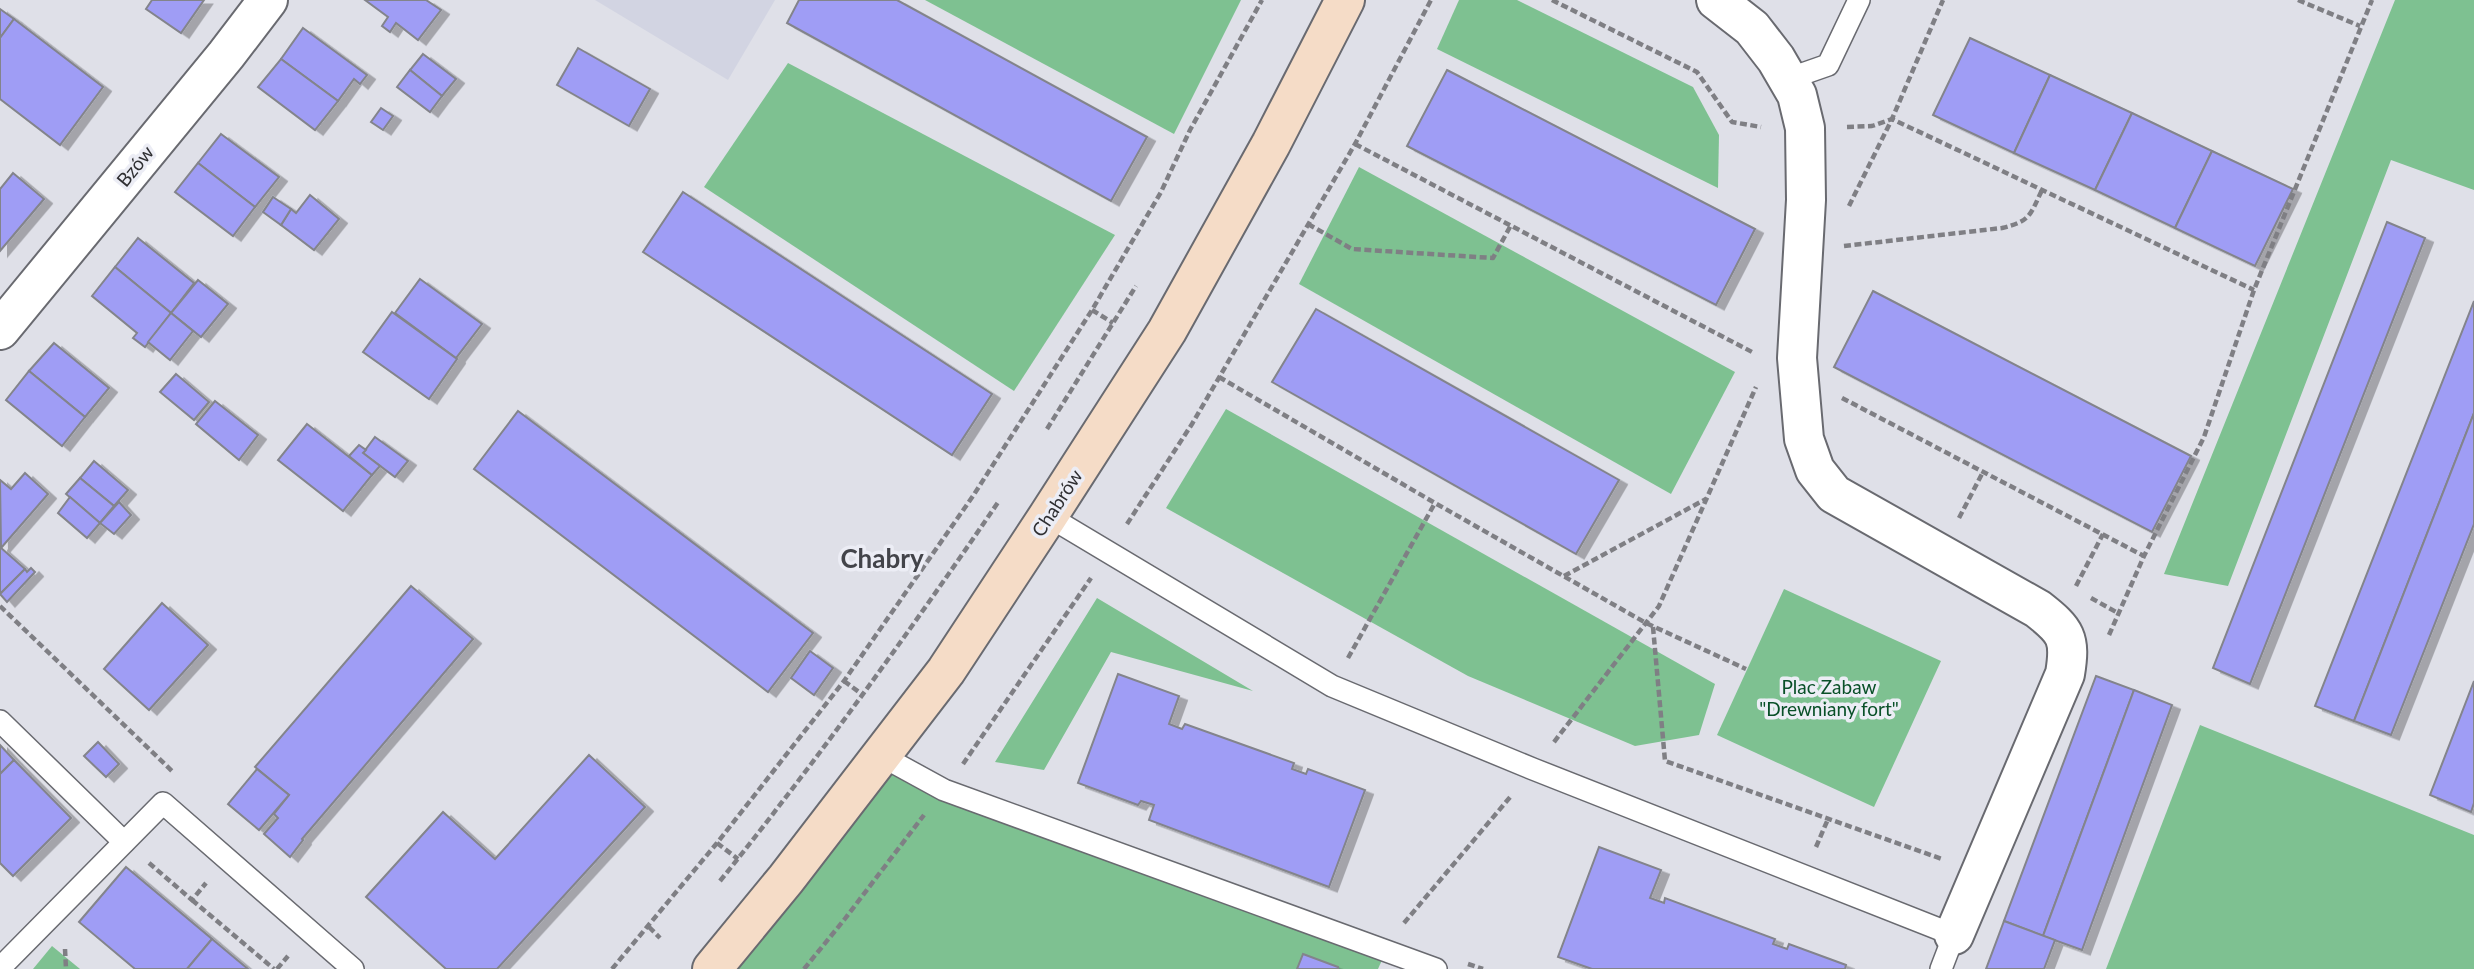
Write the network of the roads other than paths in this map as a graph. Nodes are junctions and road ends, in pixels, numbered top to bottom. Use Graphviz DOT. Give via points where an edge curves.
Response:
graph roads {
  1 [pos="268,0"];
  2 [pos="1345,0"];
  3 [pos="1716,0"];
  4 [pos="1859,0"];
  5 [pos="1788,79"];
  6 [pos="0,330"];
  7 [pos="1048,516"];
  8 [pos="0,721"];
  9 [pos="880,755"];
  10 [pos="124,842"];
  11 [pos="1948,952"];
  12 [pos="0,968"];
  13 [pos="353,969"];
  14 [pos="712,969"];
  15 [pos="1436,969"];
  1 -- 6 [label="street, Bzów"];
  2 -- 7 [label="street, Chabrów" via="1167,331"];
  3 -- 5 [label="street" via="1752,28"];
  4 -- 5 [label="lane" via="1828,65"];
  5 -- 11 [label="street" via="1805,128 1806,200 1797,358 1783,367 1815,470 1834,494 2038,609 2059,626 2069,648 2065,674"];
  7 -- 9 [label="street, Chabrów" via="946,671"];
  7 -- 11 [label="lane" via="1332,686"];
  8 -- 10 [label="lane"];
  9 -- 14 [label="street, Chabrów"];
  9 -- 15 [label="lane" via="944,790"];
  10 -- 12 [label="lane"];
  10 -- 13 [label="lane" via="163,803"];
}
